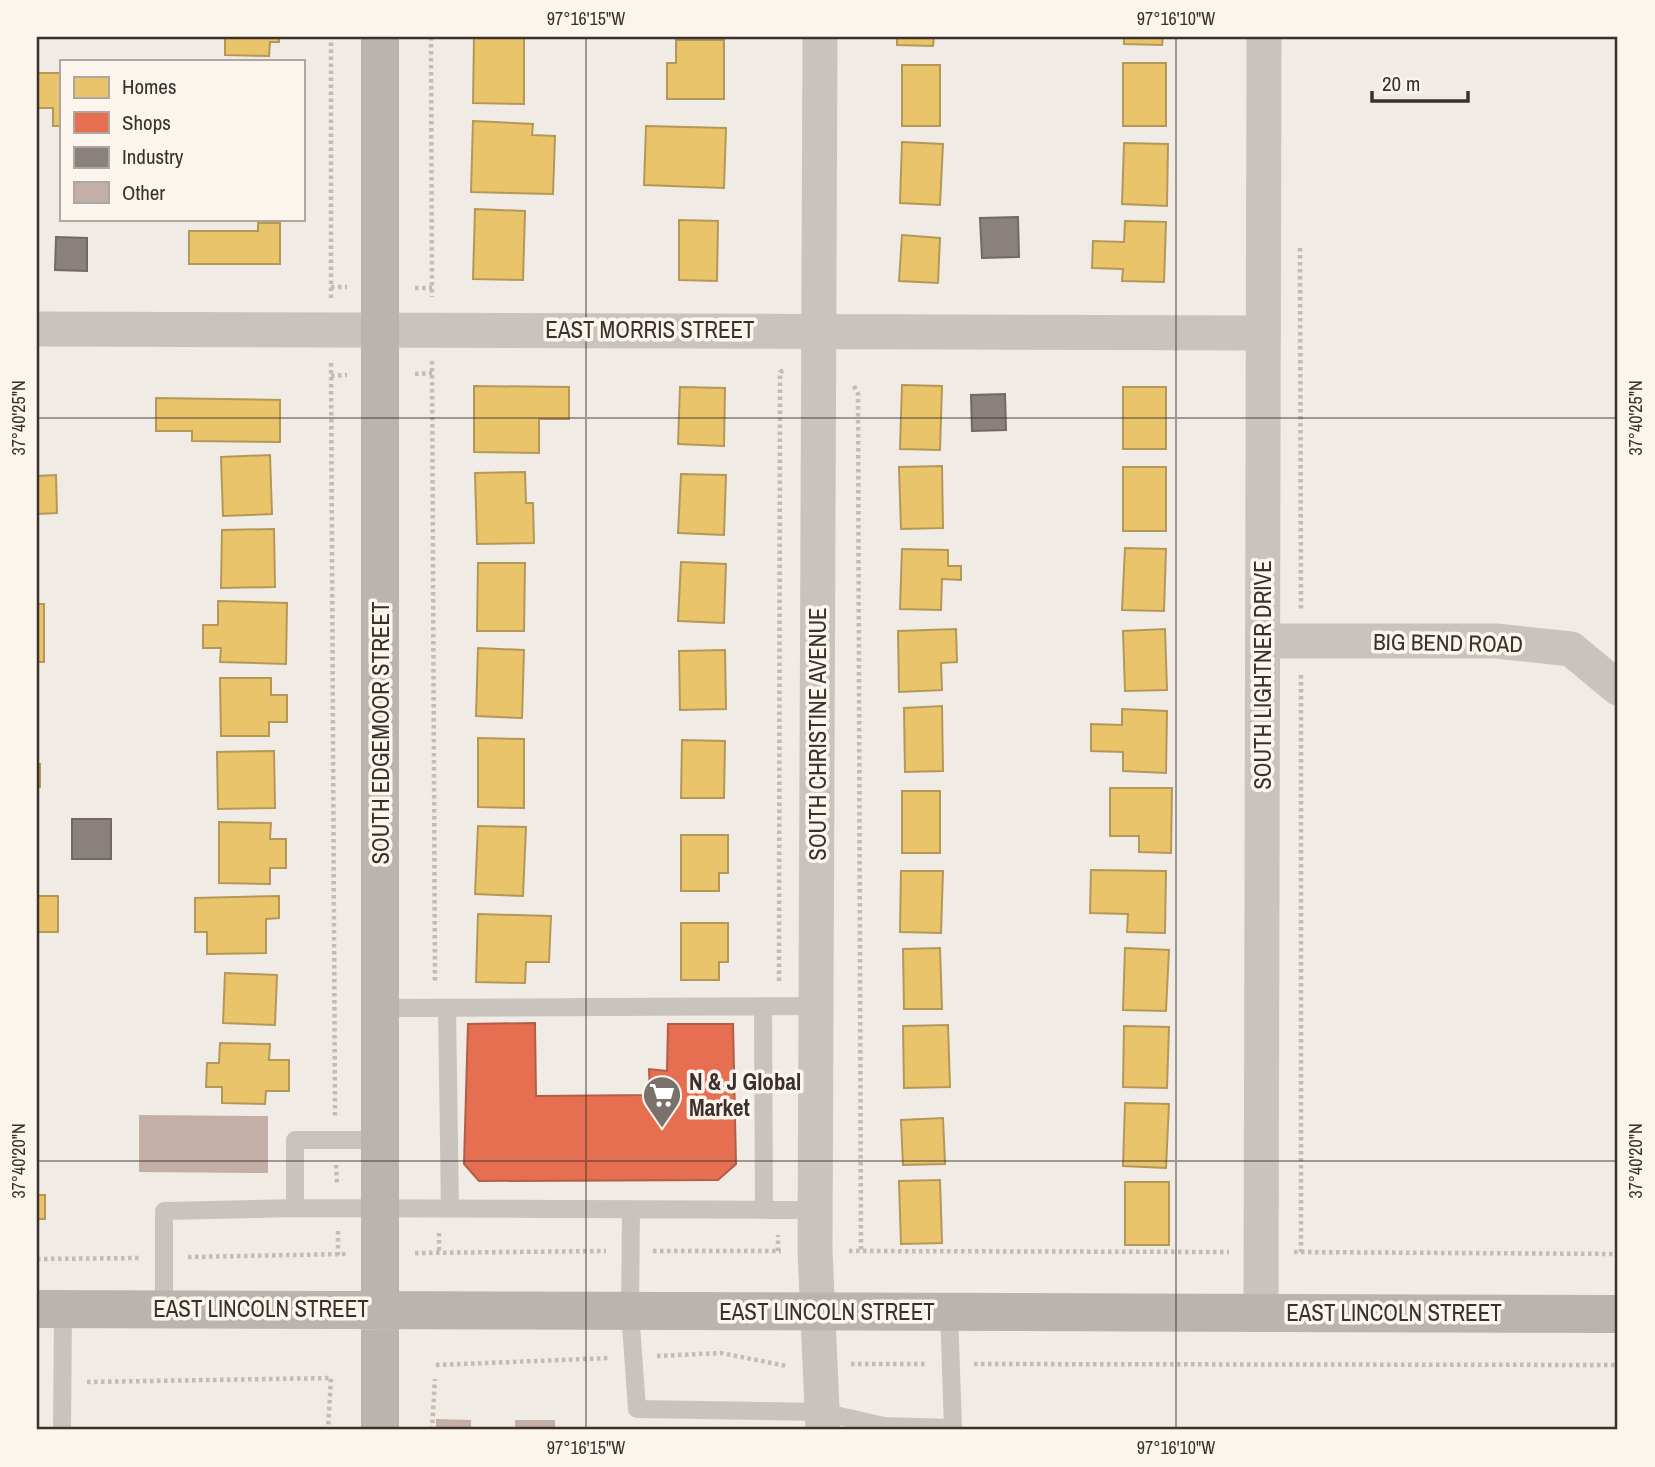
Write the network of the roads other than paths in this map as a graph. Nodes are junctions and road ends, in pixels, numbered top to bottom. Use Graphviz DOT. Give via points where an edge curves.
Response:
graph roads {
  1 [pos="380,37"];
  2 [pos="820,37"];
  3 [pos="1264,37"];
  4 [pos="37,329"];
  5 [pos="381,329"];
  6 [pos="821,331"];
  7 [pos="1263,333"];
  8 [pos="1263,641"];
  9 [pos="1618,688"];
  10 [pos="763,1006"];
  11 [pos="816,1006"];
  12 [pos="381,1008"];
  13 [pos="441,1008"];
  14 [pos="381,1140"];
  15 [pos="295,1208"];
  16 [pos="381,1208"];
  17 [pos="444,1209"];
  18 [pos="631,1209"];
  19 [pos="764,1210"];
  20 [pos="815,1210"];
  21 [pos="50,1308"];
  22 [pos="164,1309"];
  23 [pos="380,1310"];
  24 [pos="630,1311"];
  25 [pos="815,1312"];
  26 [pos="948,1312"];
  27 [pos="1261,1313"];
  28 [pos="1618,1314"];
  29 [pos="822,1421"];
  30 [pos="62,1430"];
  31 [pos="380,1430"];
  1 -- 5 [label="street, SOUTH EDGEMOOR STREET"];
  2 -- 6 [label="street, SOUTH CHRISTINE AVENUE"];
  3 -- 7 [label="street, SOUTH LIGHTNER DRIVE"];
  4 -- 5 [label="street, EAST MORRIS STREET"];
  5 -- 6 [label="street, EAST MORRIS STREET"];
  5 -- 12 [label="street, SOUTH EDGEMOOR STREET"];
  6 -- 7 [label="street, EAST MORRIS STREET"];
  6 -- 11 [label="street, SOUTH CHRISTINE AVENUE"];
  7 -- 8 [label="street, SOUTH LIGHTNER DRIVE"];
  8 -- 9 [label="street, BIG BEND ROAD" via="1496,641 1571,649"];
  8 -- 27 [label="street, SOUTH LIGHTNER DRIVE"];
  10 -- 11 [label="lane"];
  10 -- 13 [label="lane"];
  10 -- 19 [label="lane"];
  11 -- 20 [label="street, SOUTH CHRISTINE AVENUE"];
  12 -- 13 [label="lane"];
  12 -- 14 [label="street, SOUTH EDGEMOOR STREET"];
  13 -- 17 [label="lane"];
  14 -- 15 [label="lane" via="295,1140"];
  14 -- 16 [label="street, SOUTH EDGEMOOR STREET"];
  15 -- 16 [label="lane"];
  15 -- 22 [label="lane" via="164,1211"];
  16 -- 17 [label="lane"];
  16 -- 23 [label="street, SOUTH EDGEMOOR STREET"];
  17 -- 18 [label="lane"];
  18 -- 19 [label="lane"];
  18 -- 24 [label="lane"];
  19 -- 20 [label="lane"];
  20 -- 25 [label="street, SOUTH CHRISTINE AVENUE"];
  21 -- 22 [label="street, EAST LINCOLN STREET"];
  21 -- 30 [label="lane" via="62,1382"];
  22 -- 23 [label="street, EAST LINCOLN STREET"];
  23 -- 24 [label="street, EAST LINCOLN STREET"];
  23 -- 31 [label="street, SOUTH EDGEMOOR STREET"];
  24 -- 25 [label="street, EAST LINCOLN STREET"];
  24 -- 29 [label="lane" via="637,1409"];
  25 -- 26 [label="street, EAST LINCOLN STREET"];
  25 -- 29 [label="street, SOUTH CHRISTINE AVENUE"];
  26 -- 27 [label="street, EAST LINCOLN STREET"];
  26 -- 29 [label="lane" via="953,1428"];
  27 -- 28 [label="street, EAST LINCOLN STREET"];
}
